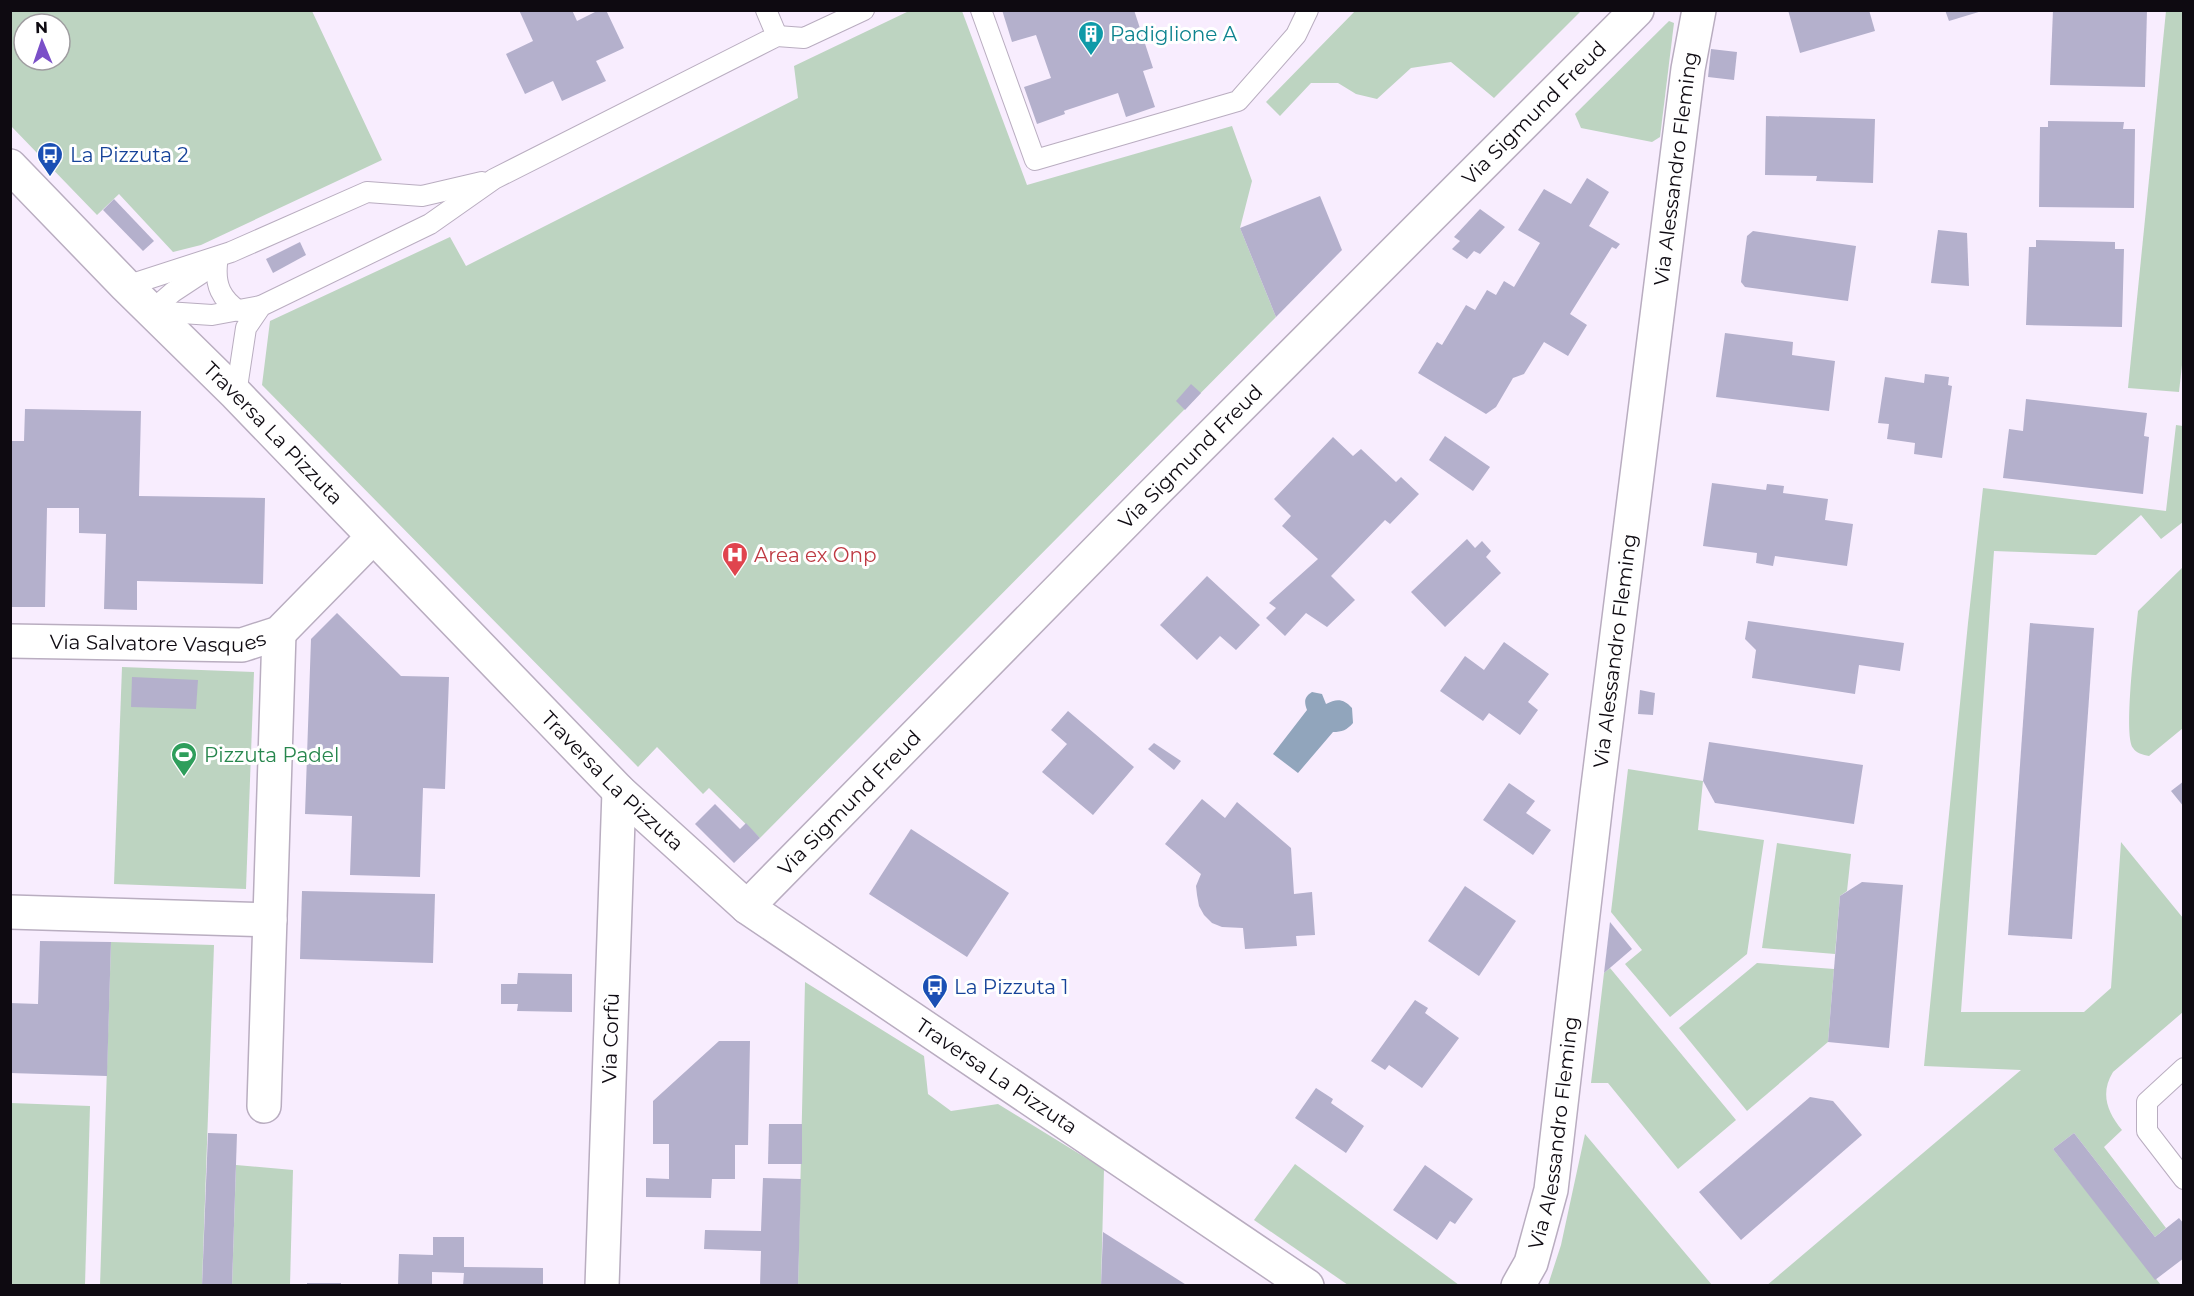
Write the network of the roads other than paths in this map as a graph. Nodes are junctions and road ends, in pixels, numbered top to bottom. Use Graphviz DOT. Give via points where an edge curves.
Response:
graph roads {
  1 [pos="766,10"];
  2 [pos="864,10"];
  3 [pos="981,10"];
  4 [pos="1308,10"];
  5 [pos="1637,10"];
  6 [pos="1699,10"];
  7 [pos="777,36"];
  8 [pos="10,166"];
  9 [pos="494,179"];
  10 [pos="224,258"];
  11 [pos="126,286"];
  12 [pos="261,306"];
  13 [pos="151,311"];
  14 [pos="239,311"];
  15 [pos="236,394"];
  16 [pos="373,537"];
  17 [pos="279,633"];
  18 [pos="10,641"];
  19 [pos="619,792"];
  20 [pos="747,906"];
  21 [pos="10,912"];
  22 [pos="270,920"];
  23 [pos="2184,1068"];
  24 [pos="264,1106"];
  25 [pos="2184,1179"];
  26 [pos="602,1286"];
  27 [pos="1307,1286"];
  28 [pos="1518,1286"];
  1 -- 7 [label="lane"];
  2 -- 7 [label="lane" via="804,38"];
  3 -- 4 [label="lane" via="1035,160 1238,101 1296,35"];
  5 -- 20 [label="street, Via Sigmund Freud" via="1140,506"];
  6 -- 28 [label="street, Via Alessandro Fleming" via="1688,69 1643,426 1551,1190 1531,1263"];
  7 -- 9 [label="lane"];
  8 -- 11 [label="street, Traversa La Pizzuta"];
  9 -- 10 [label="lane" via="422,196 367,192"];
  9 -- 12 [label="lane" via="430,224"];
  10 -- 11 [label="lane"];
  10 -- 13 [label="lane"];
  10 -- 14 [label="lane" via="216,277 219,291"];
  11 -- 13 [label="street, Traversa La Pizzuta"];
  12 -- 14 [label="lane"];
  12 -- 15 [label="lane" via="246,328"];
  13 -- 14 [label="lane" via="212,315"];
  13 -- 15 [label="street, Traversa La Pizzuta"];
  15 -- 16 [label="street, Traversa La Pizzuta"];
  16 -- 17 [label="street, Via Salvatore Vasques"];
  16 -- 19 [label="street, Traversa La Pizzuta"];
  17 -- 18 [label="street, Via Salvatore Vasques" via="242,645"];
  17 -- 22 [label="street"];
  19 -- 20 [label="street, Traversa La Pizzuta"];
  19 -- 26 [label="street, Via Corfù"];
  20 -- 27 [label="street, Traversa La Pizzuta"];
  21 -- 22 [label="street"];
  22 -- 24 [label="street"];
  23 -- 25 [label="lane" via="2147,1101 2147,1131"];
}
